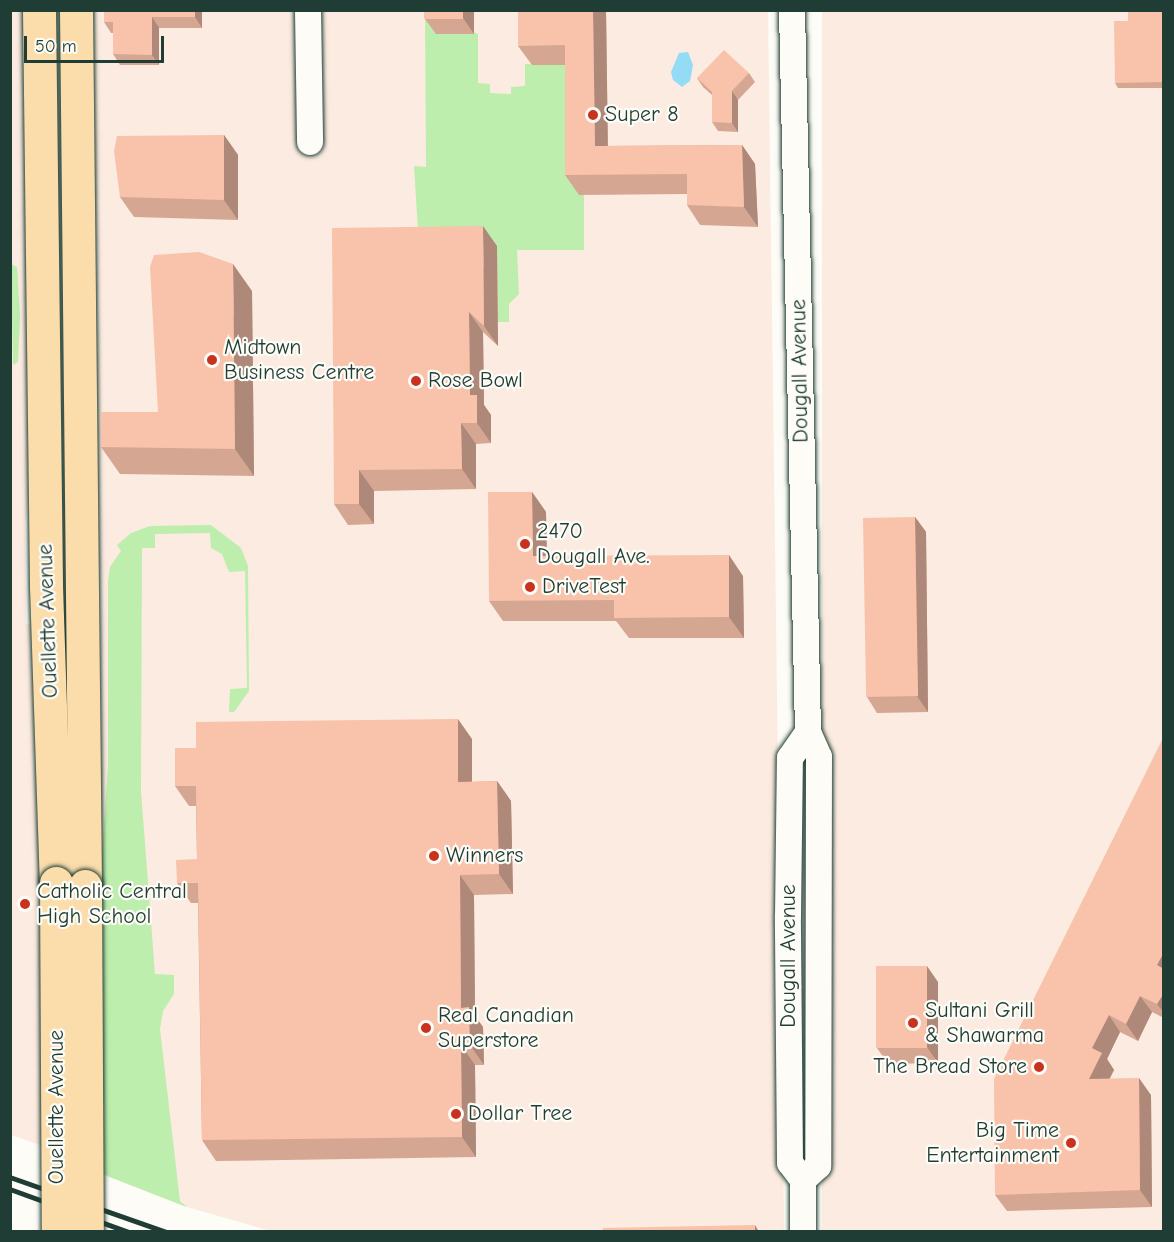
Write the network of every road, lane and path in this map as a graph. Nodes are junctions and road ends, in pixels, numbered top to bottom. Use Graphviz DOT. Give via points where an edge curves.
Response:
graph roads {
  1 [pos="39,10"];
  2 [pos="76,10"];
  3 [pos="308,10"];
  4 [pos="792,10"];
  5 [pos="310,142"];
  6 [pos="70,885"];
  7 [pos="58,1232"];
  8 [pos="87,1232"];
  9 [pos="803,1232"];
  1 -- 6 [label="main road, Ouellette Avenue" via="46,586"];
  2 -- 6 [label="main road, Ouellette Avenue"];
  3 -- 5 [label="street"];
  4 -- 9 [label="street, Dougall Avenue" via="808,732 819,757 818,1166 803,1180"];
  6 -- 7 [label="main road, Ouellette Avenue, bridge"];
  6 -- 8 [label="main road, Ouellette Avenue, bridge"];
}
